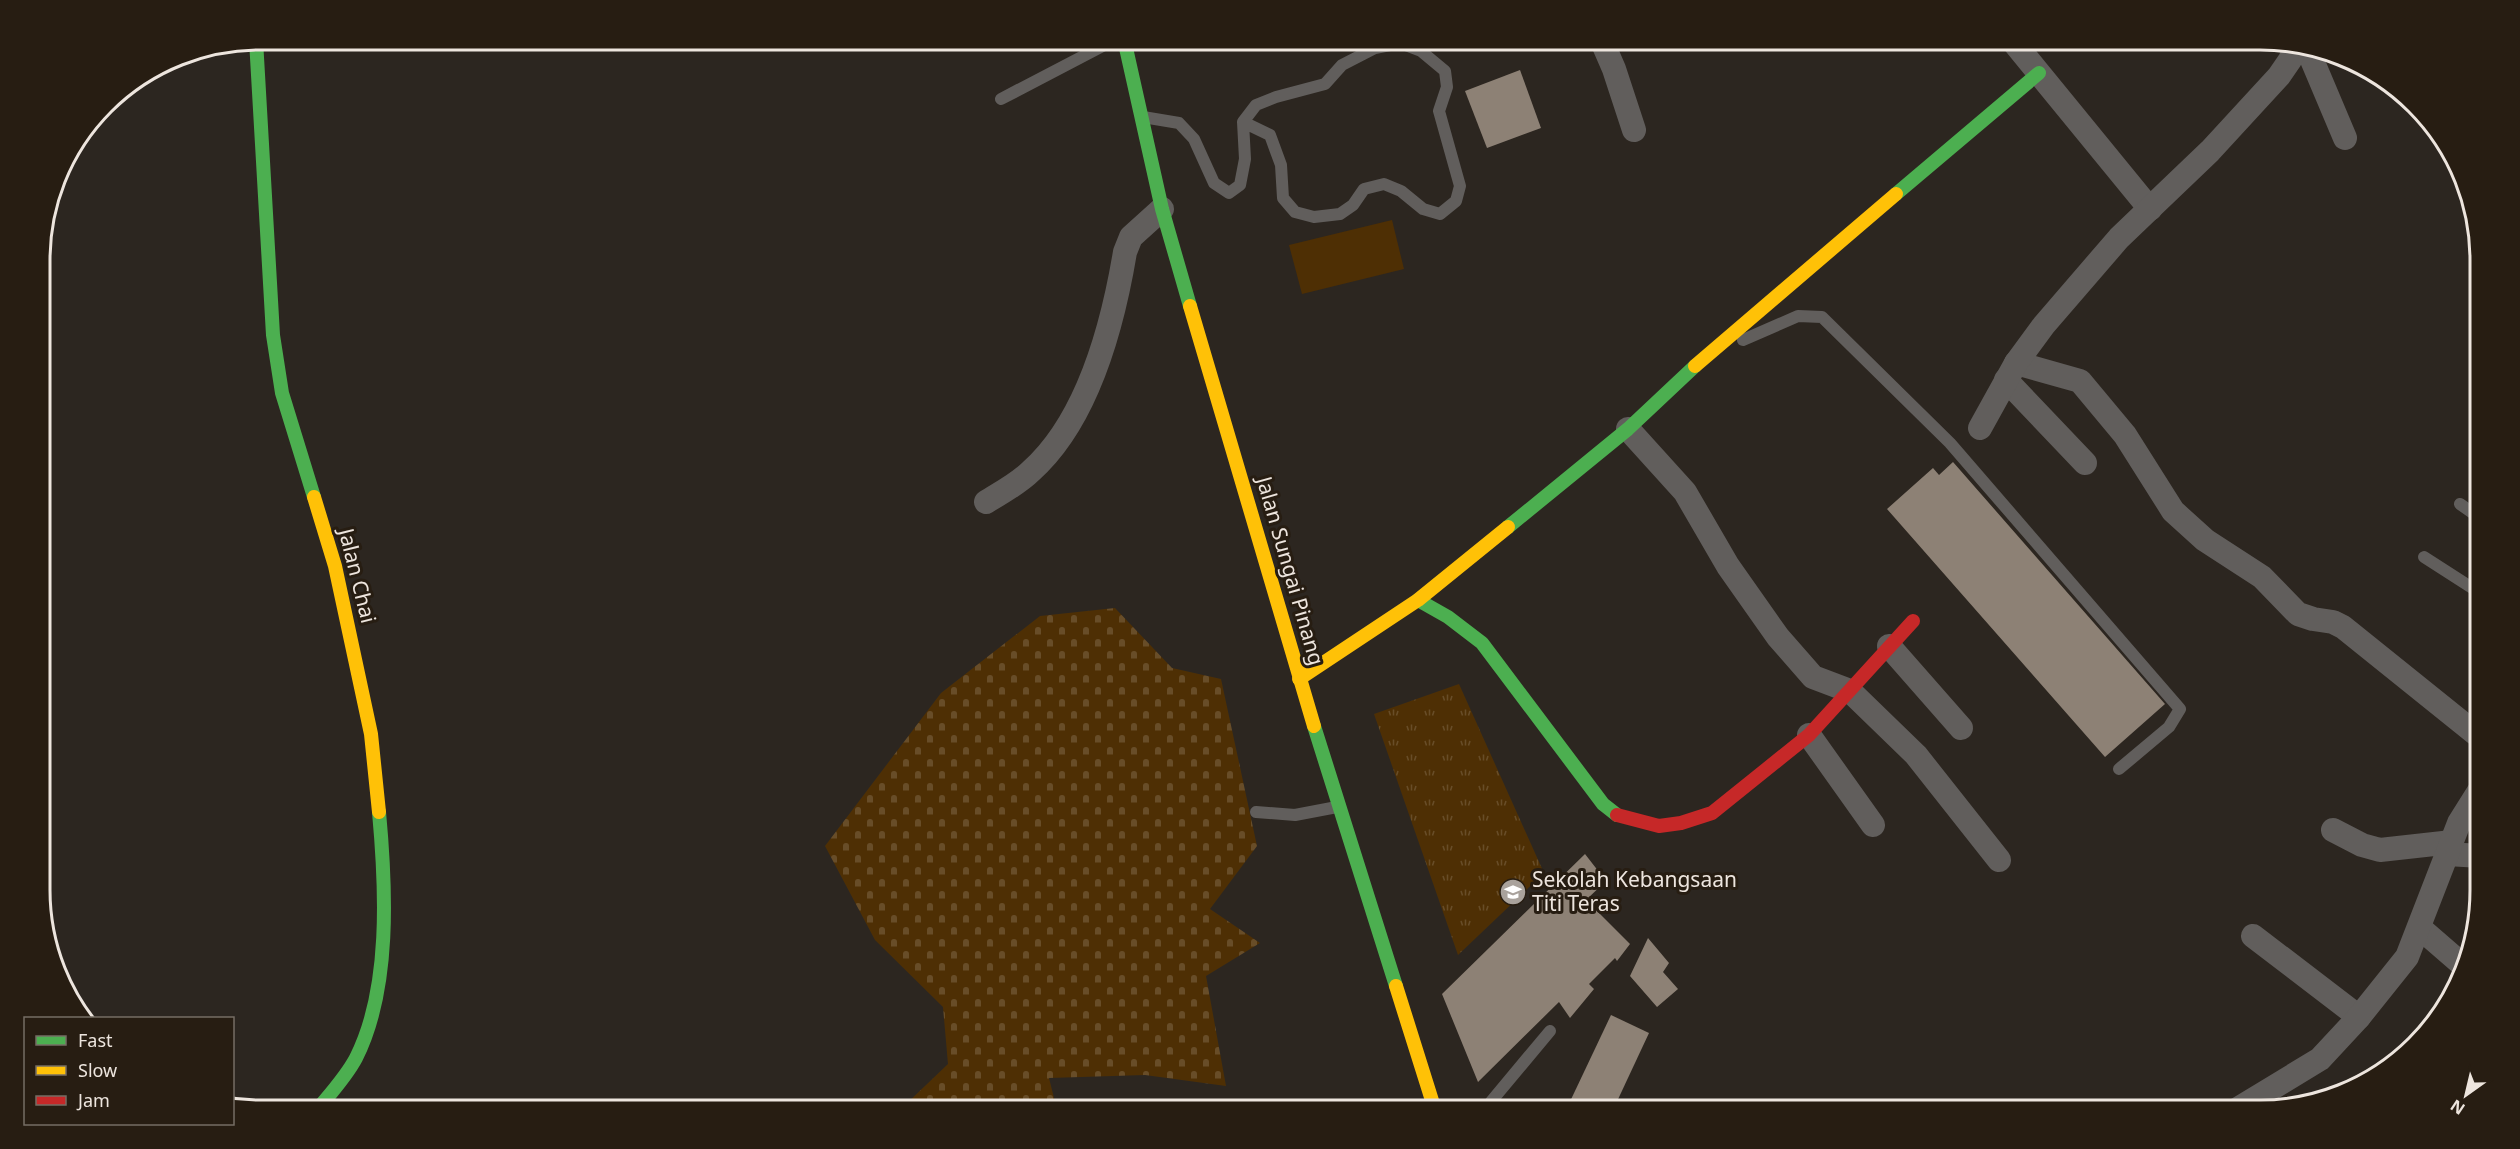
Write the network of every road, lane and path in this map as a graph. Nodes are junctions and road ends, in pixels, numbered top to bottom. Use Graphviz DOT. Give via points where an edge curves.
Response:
graph roads {
  1 [pos="257,50"];
  2 [pos="1095,50"];
  3 [pos="1126,50"];
  4 [pos="1371,50"];
  5 [pos="1418,50"];
  6 [pos="1606,50"];
  7 [pos="2020,50"];
  8 [pos="2293,52"];
  9 [pos="2310,56"];
  10 [pos="2039,73"];
  11 [pos="1001,99"];
  12 [pos="1141,117"];
  13 [pos="1243,122"];
  14 [pos="1634,130"];
  15 [pos="2346,138"];
  16 [pos="2150,208"];
  17 [pos="1162,209"];
  18 [pos="1704,357"];
  19 [pos="2011,372"];
  20 [pos="1980,428"];
  21 [pos="1628,429"];
  22 [pos="2085,463"];
  23 [pos="986,502"];
  24 [pos="2460,504"];
  25 [pos="2470,511"];
  26 [pos="2424,557"];
  27 [pos="2470,587"];
  28 [pos="1418,600"];
  29 [pos="1913,621"];
  30 [pos="1889,646"];
  31 [pos="1299,679"];
  32 [pos="1850,691"];
  33 [pos="1960,729"];
  34 [pos="2470,729"];
  35 [pos="1809,735"];
  36 [pos="2119,769"];
  37 [pos="1341,806"];
  38 [pos="2470,809"];
  39 [pos="1256,812"];
  40 [pos="1873,825"];
  41 [pos="2334,830"];
  42 [pos="2449,848"];
  43 [pos="2470,853"];
  44 [pos="1999,860"];
  45 [pos="2420,928"];
  46 [pos="2253,936"];
  47 [pos="2458,961"];
  48 [pos="2359,1017"];
  49 [pos="1550,1031"];
  50 [pos="1433,1099"];
  51 [pos="1493,1099"];
  52 [pos="2254,1099"];
  53 [pos="324,1100"];
  1 -- 53 [label="street, Jalan Chai" via="273,335 282,393 335,566 370,734 379,817 383,930 378,992 355,1060"];
  2 -- 11 [label="lane"];
  3 -- 12 [label="street, Jalan Sungai Pinang"];
  4 -- 13 [label="lane" via="1342,65 1325,84 1256,105"];
  5 -- 13 [label="lane" via="1445,71 1447,87 1439,111 1460,186 1456,201 1440,214 1423,209 1401,191 1384,184 1364,189 1353,205 1340,213 1314,217 1295,212 1283,198 1281,165 1269,135"];
  6 -- 14 [label="street"];
  7 -- 10 [label="street"];
  8 -- 16 [label="street" via="2279,76 2210,151"];
  9 -- 15 [label="street"];
  10 -- 16 [label="street"];
  10 -- 18 [label="street"];
  12 -- 13 [label="lane" via="1179,123 1194,139 1214,183 1229,193 1240,185 1245,159"];
  12 -- 17 [label="street, Jalan Sungai Pinang"];
  16 -- 19 [label="street" via="2044,325"];
  17 -- 23 [label="street" via="1131,237 1095,371 1052,450 1033,470"];
  17 -- 31 [label="street, Jalan Sungai Pinang"];
  18 -- 21 [label="street"];
  18 -- 36 [label="lane" via="1798,316 1822,317 1950,443 2180,709 2169,727"];
  19 -- 20 [label="street"];
  19 -- 22 [label="street"];
  19 -- 34 [label="street" via="2080,381 2125,435 2173,511 2205,540 2262,578 2298,614 2343,627"];
  21 -- 28 [label="street"];
  21 -- 32 [label="street" via="1685,492 1728,566 1778,637 1814,677"];
  24 -- 25 [label="lane"];
  26 -- 27 [label="lane"];
  28 -- 31 [label="street"];
  28 -- 35 [label="street" via="1482,643 1581,778 1603,804 1622,818 1659,826 1712,813"];
  29 -- 30 [label="street"];
  30 -- 32 [label="street"];
  30 -- 33 [label="street"];
  31 -- 37 [label="street, Jalan Sungai Pinang"];
  32 -- 35 [label="street"];
  32 -- 44 [label="street" via="1916,755"];
  35 -- 40 [label="street"];
  37 -- 39 [label="lane" via="1295,815"];
  37 -- 50 [label="street, Jalan Sungai Pinang"];
  38 -- 42 [label="street"];
  41 -- 42 [label="street" via="2380,850"];
  42 -- 43 [label="street"];
  42 -- 45 [label="street"];
  45 -- 47 [label="street"];
  45 -- 48 [label="street" via="2407,957"];
  46 -- 48 [label="street"];
  48 -- 52 [label="street" via="2320,1059"];
  49 -- 51 [label="lane"];
}
